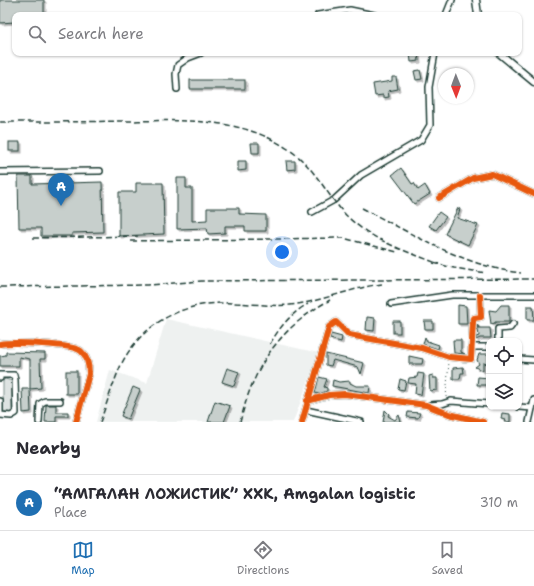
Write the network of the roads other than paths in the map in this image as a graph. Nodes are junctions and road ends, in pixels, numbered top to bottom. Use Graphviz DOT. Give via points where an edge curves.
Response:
graph roads {
  1 [pos="452,0"];
  2 [pos="476,0"];
  3 [pos="337,12"];
  4 [pos="360,12"];
  5 [pos="447,12"];
  6 [pos="478,12"];
  7 [pos="193,56"];
  8 [pos="434,56"];
  9 [pos="503,56"];
  10 [pos="534,82"];
  11 [pos="177,89"];
  12 [pos="100,171"];
  13 [pos="0,172"];
  14 [pos="534,194"];
  15 [pos="440,198"];
  16 [pos="312,212"];
  17 [pos="480,295"];
  18 [pos="534,295"];
  19 [pos="391,304"];
  20 [pos="512,324"];
  21 [pos="498,338"];
  22 [pos="0,344"];
  23 [pos="472,347"];
  24 [pos="486,347"];
  25 [pos="522,359"];
  26 [pos="534,360"];
  27 [pos="0,378"];
  28 [pos="60,400"];
  29 [pos="534,400"];
  30 [pos="0,401"];
  31 [pos="307,401"];
  32 [pos="486,404"];
  33 [pos="426,405"];
  34 [pos="522,407"];
  35 [pos="532,408"];
  36 [pos="0,410"];
  37 [pos="306,410"];
  38 [pos="39,422"];
  39 [pos="76,422"];
  40 [pos="302,422"];
  41 [pos="361,422"];
  42 [pos="483,422"];
  43 [pos="529,422"];
  1 -- 5 [label="street"];
  2 -- 6 [label="main road"];
  3 -- 4 [label="street"];
  7 -- 11 [label="street" via="178,65"];
  8 -- 16 [label="street" via="429,87 430,125 421,140 361,175 334,200"];
  9 -- 10 [label="main road"];
  12 -- 13 [label="street"];
  14 -- 15 [label="street" via="492,174 473,178"];
  17 -- 18 [label="street"];
  17 -- 19 [label="street" via="436,297"];
  17 -- 23 [label="street" via="481,317 474,318"];
  20 -- 21 [label="street" via="510,328 498,329"];
  22 -- 39 [label="street" via="68,347 83,353 89,366 89,374"];
  23 -- 24 [label="street"];
  23 -- 31 [label="street" via="472,359 449,357 422,348 349,335 336,322 329,327"];
  25 -- 26 [label="street"];
  27 -- 36 [label="street" via="0,375 14,375 16,413 12,416 0,415"];
  28 -- 38 [label="street" via="40,404"];
  29 -- 35 [label="street"];
  30 -- 36 [label="street"];
  31 -- 33 [label="street" via="345,394"];
  31 -- 37 [label="street"];
  32 -- 33 [label="street" via="451,401"];
  33 -- 42 [label="street" via="449,414"];
  34 -- 35 [label="street"];
  35 -- 43 [label="street"];
  37 -- 40 [label="street"];
  37 -- 41 [label="street"];
}
